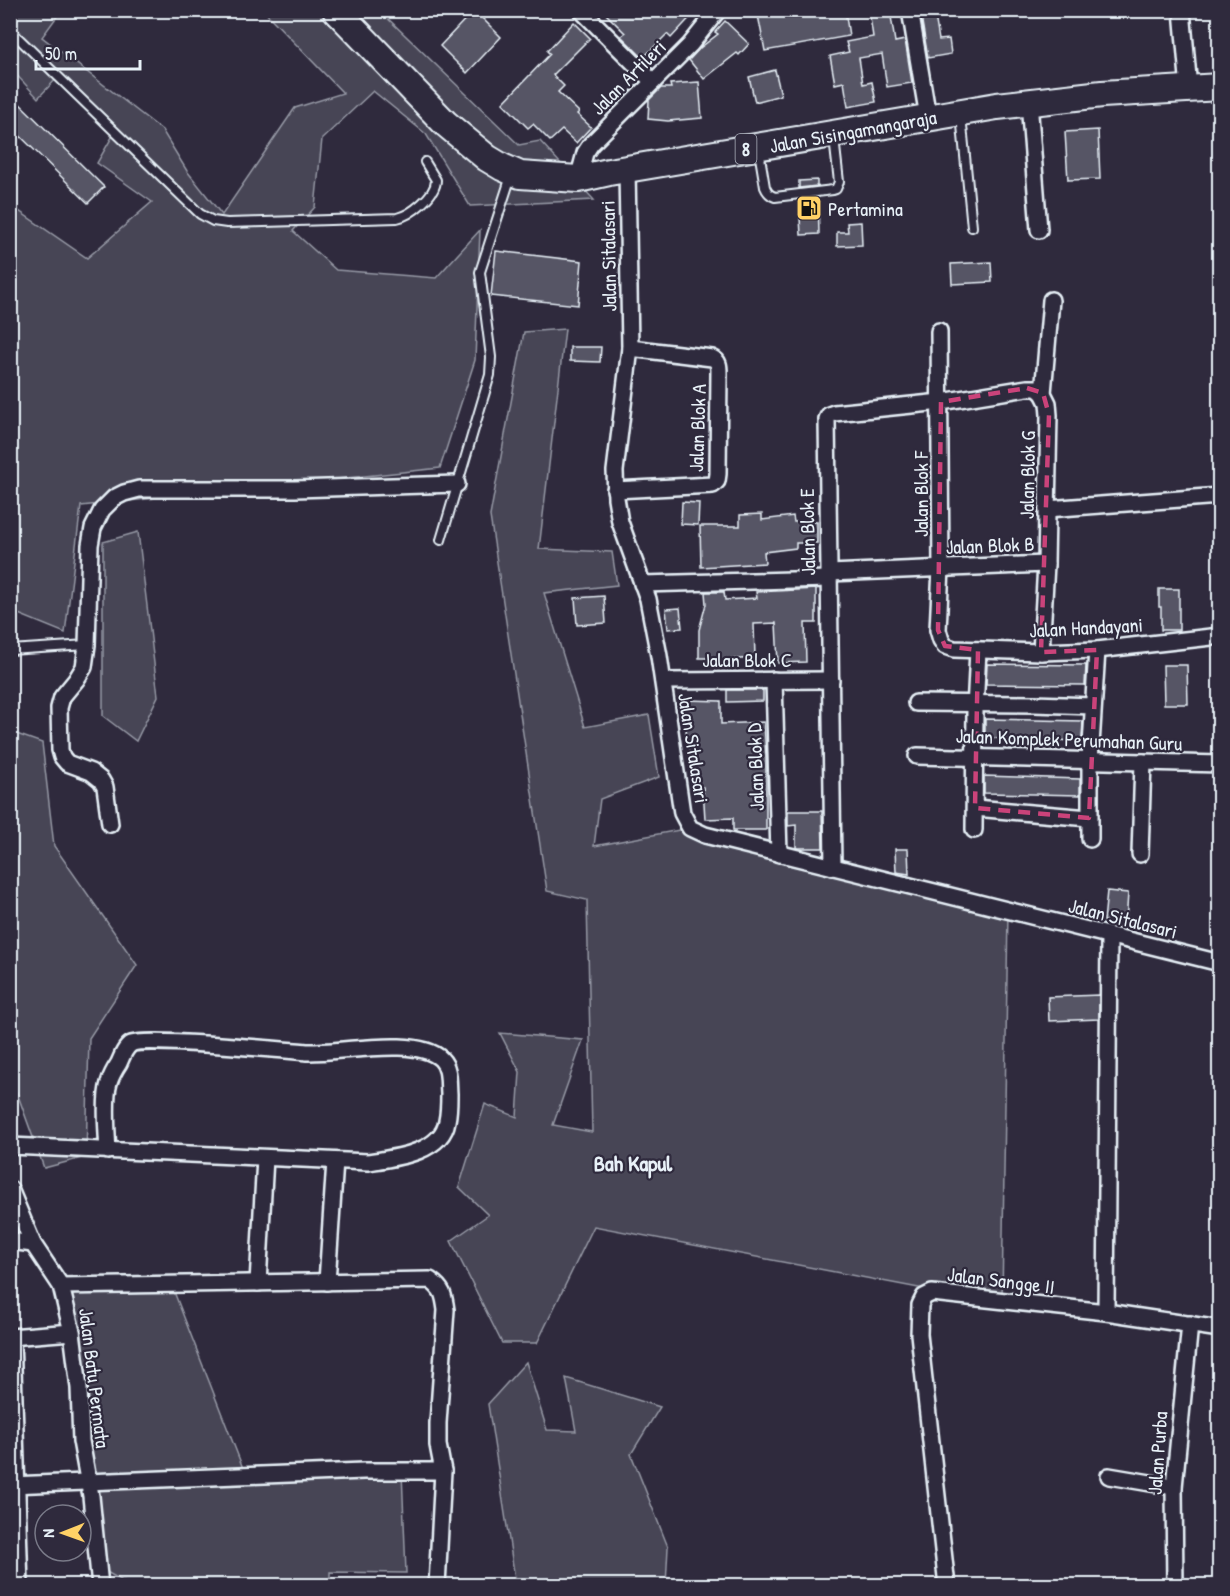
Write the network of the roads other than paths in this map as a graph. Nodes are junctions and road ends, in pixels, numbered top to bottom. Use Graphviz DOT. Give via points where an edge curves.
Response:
graph roads {
  1 [pos="336,10"];
  2 [pos="581,10"];
  3 [pos="718,10"];
  4 [pos="910,10"];
  5 [pos="1182,10"];
  6 [pos="10,30"];
  7 [pos="653,82"];
  8 [pos="1220,87"];
  9 [pos="1189,89"];
  10 [pos="1029,102"];
  11 [pos="960,112"];
  12 [pos="928,117"];
  13 [pos="833,134"];
  14 [pos="758,147"];
  15 [pos="425,162"];
  16 [pos="627,169"];
  17 [pos="512,172"];
  18 [pos="578,179"];
  19 [pos="972,227"];
  20 [pos="1039,230"];
  21 [pos="1052,300"];
  22 [pos="939,331"];
  23 [pos="630,348"];
  24 [pos="1043,393"];
  25 [pos="940,402"];
  26 [pos="458,484"];
  27 [pos="615,490"];
  28 [pos="1220,496"];
  29 [pos="1047,509"];
  30 [pos="441,540"];
  31 [pos="1046,564"];
  32 [pos="941,568"];
  33 [pos="829,576"];
  34 [pos="642,584"];
  35 [pos="1220,636"];
  36 [pos="87,645"];
  37 [pos="954,649"];
  38 [pos="10,650"];
  39 [pos="978,650"];
  40 [pos="1097,650"];
  41 [pos="1041,652"];
  42 [pos="774,680"];
  43 [pos="831,680"];
  44 [pos="663,681"];
  45 [pos="916,703"];
  46 [pos="976,703"];
  47 [pos="1093,706"];
  48 [pos="917,756"];
  49 [pos="976,757"];
  50 [pos="1090,761"];
  51 [pos="1143,762"];
  52 [pos="1220,764"];
  53 [pos="975,808"];
  54 [pos="1089,818"];
  55 [pos="110,824"];
  56 [pos="974,830"];
  57 [pos="1089,839"];
  58 [pos="779,854"];
  59 [pos="1140,854"];
  60 [pos="833,867"];
  61 [pos="1109,936"];
  62 [pos="1220,963"];
  63 [pos="10,1146"];
  64 [pos="108,1151"];
  65 [pos="265,1158"];
  66 [pos="335,1161"];
  67 [pos="10,1189"];
  68 [pos="10,1241"];
  69 [pos="33,1244"];
  70 [pos="327,1282"];
  71 [pos="258,1283"];
  72 [pos="61,1286"];
  73 [pos="1106,1312"];
  74 [pos="1190,1324"];
  75 [pos="1220,1329"];
  76 [pos="72,1332"];
  77 [pos="11,1337"];
  78 [pos="12,1417"];
  79 [pos="443,1471"];
  80 [pos="1109,1476"];
  81 [pos="88,1482"];
  82 [pos="14,1485"];
  83 [pos="1174,1487"];
  84 [pos="15,1545"];
  85 [pos="20,1586"];
  86 [pos="100,1586"];
  87 [pos="437,1586"];
  88 [pos="947,1586"];
  89 [pos="1175,1586"];
  1 -- 17 [label="highway, Jalan Sisingamangaraja / 8" via="445,123 487,158"];
  2 -- 7 [label="street"];
  3 -- 7 [label="street, Jalan Artileri"];
  4 -- 12 [label="street"];
  5 -- 9 [label="street"];
  6 -- 15 [label="lane" via="200,214 213,221 227,224 397,218 407,214 434,189 436,180"];
  7 -- 18 [label="street, Jalan Artileri" via="591,144"];
  8 -- 9 [label="highway, Jalan Sisingamangaraja / 8"];
  9 -- 10 [label="highway, Jalan Sisingamangaraja / 8"];
  10 -- 11 [label="highway, Jalan Sisingamangaraja / 8"];
  10 -- 20 [label="street"];
  11 -- 12 [label="highway, Jalan Sisingamangaraja / 8"];
  11 -- 19 [label="lane"];
  12 -- 13 [label="highway, Jalan Sisingamangaraja / 8"];
  13 -- 14 [label="highway, Jalan Sisingamangaraja / 8"];
  13 -- 14 [label="lane" via="839,182 833,190 770,195 766,192"];
  14 -- 16 [label="highway, Jalan Sisingamangaraja / 8"];
  16 -- 18 [label="highway, Jalan Sisingamangaraja / 8"];
  16 -- 23 [label="street, Jalan Sitalasari"];
  17 -- 18 [label="highway, Jalan Sisingamangaraja / 8"];
  17 -- 26 [label="lane" via="481,265 490,375"];
  21 -- 24 [label="street, Jalan Blok G"];
  22 -- 25 [label="street, Jalan Blok F"];
  23 -- 27 [label="street, Jalan Sitalasari"];
  23 -- 27 [label="street, Jalan Blok A" via="706,357 719,364 718,474 713,485"];
  24 -- 25 [label="street, Jalan Blok E" via="1027,388"];
  24 -- 29 [label="street, Jalan Blok G" via="1049,415"];
  25 -- 32 [label="street, Jalan Blok F"];
  25 -- 33 [label="street, Jalan Blok E" via="834,413 826,419"];
  26 -- 30 [label="lane"];
  26 -- 36 [label="street" via="139,489 124,493 102,510 93,528"];
  27 -- 34 [label="street, Jalan Sitalasari" via="620,522"];
  28 -- 29 [label="street"];
  29 -- 31 [label="street, Jalan Blok G"];
  31 -- 32 [label="street, Jalan Blok B"];
  31 -- 41 [label="street, Jalan Blok G"];
  32 -- 33 [label="street, Jalan Blok B"];
  32 -- 37 [label="street, Jalan Blok F" via="938,630 945,646"];
  33 -- 34 [label="street, Jalan Blok B"];
  33 -- 43 [label="street, Jalan Blok E"];
  34 -- 44 [label="street, Jalan Sitalasari"];
  35 -- 40 [label="street, Jalan Handayani"];
  36 -- 38 [label="lane"];
  36 -- 55 [label="street" via="84,667 60,702 60,750 66,763 101,780"];
  37 -- 39 [label="street, Jalan Handayani"];
  39 -- 41 [label="street, Jalan Handayani"];
  39 -- 46 [label="street"];
  40 -- 41 [label="street, Jalan Handayani"];
  40 -- 47 [label="street"];
  42 -- 43 [label="street, Jalan Blok C"];
  42 -- 44 [label="street, Jalan Blok C"];
  42 -- 58 [label="street, Jalan Blok D"];
  43 -- 60 [label="street, Jalan Blok E"];
  44 -- 58 [label="street, Jalan Sitalasari" via="682,813 690,828"];
  45 -- 46 [label="street"];
  46 -- 47 [label="street"];
  46 -- 49 [label="street"];
  47 -- 50 [label="street"];
  48 -- 49 [label="street, Jalan Komplek Perumahan Guru"];
  49 -- 50 [label="street, Jalan Komplek Perumahan Guru"];
  49 -- 53 [label="street"];
  50 -- 51 [label="street, Jalan Komplek Perumahan Guru"];
  50 -- 54 [label="street"];
  51 -- 52 [label="street, Jalan Komplek Perumahan Guru"];
  51 -- 59 [label="street"];
  53 -- 54 [label="street"];
  53 -- 56 [label="street"];
  54 -- 57 [label="street"];
  58 -- 60 [label="street, Jalan Sitalasari"];
  60 -- 61 [label="street, Jalan Sitalasari"];
  61 -- 62 [label="street, Jalan Sitalasari"];
  61 -- 73 [label="street"];
  63 -- 64 [label="street"];
  64 -- 65 [label="street"];
  64 -- 66 [label="street" via="108,1084 124,1053 135,1042 313,1052 411,1048 428,1051 441,1059 447,1069 449,1095 447,1123 441,1135 416,1153 398,1158"];
  65 -- 66 [label="street"];
  65 -- 71 [label="street"];
  66 -- 70 [label="street"];
  67 -- 69 [label="street, Jalan Batu Permata"];
  68 -- 69 [label="street"];
  69 -- 72 [label="street, Jalan Batu Permata"];
  70 -- 71 [label="street"];
  70 -- 79 [label="street" via="430,1280 439,1287 446,1310 438,1423"];
  71 -- 72 [label="street"];
  72 -- 76 [label="street, Jalan Batu Permata"];
  73 -- 74 [label="street, Jalan Sangge II"];
  73 -- 88 [label="street, Jalan Sangge II" via="932,1293 924,1297 919,1317 921,1361"];
  74 -- 75 [label="street, Jalan Sangge II"];
  74 -- 83 [label="street, Jalan Purba"];
  76 -- 77 [label="street"];
  76 -- 81 [label="street, Jalan Batu Permata"];
  77 -- 78 [label="street"];
  78 -- 82 [label="street"];
  79 -- 81 [label="street"];
  79 -- 87 [label="street"];
  80 -- 83 [label="street"];
  81 -- 82 [label="street"];
  81 -- 86 [label="street, Jalan Batu Permata"];
  82 -- 84 [label="street"];
  83 -- 89 [label="street, Jalan Purba"];
  84 -- 85 [label="street"];
}
